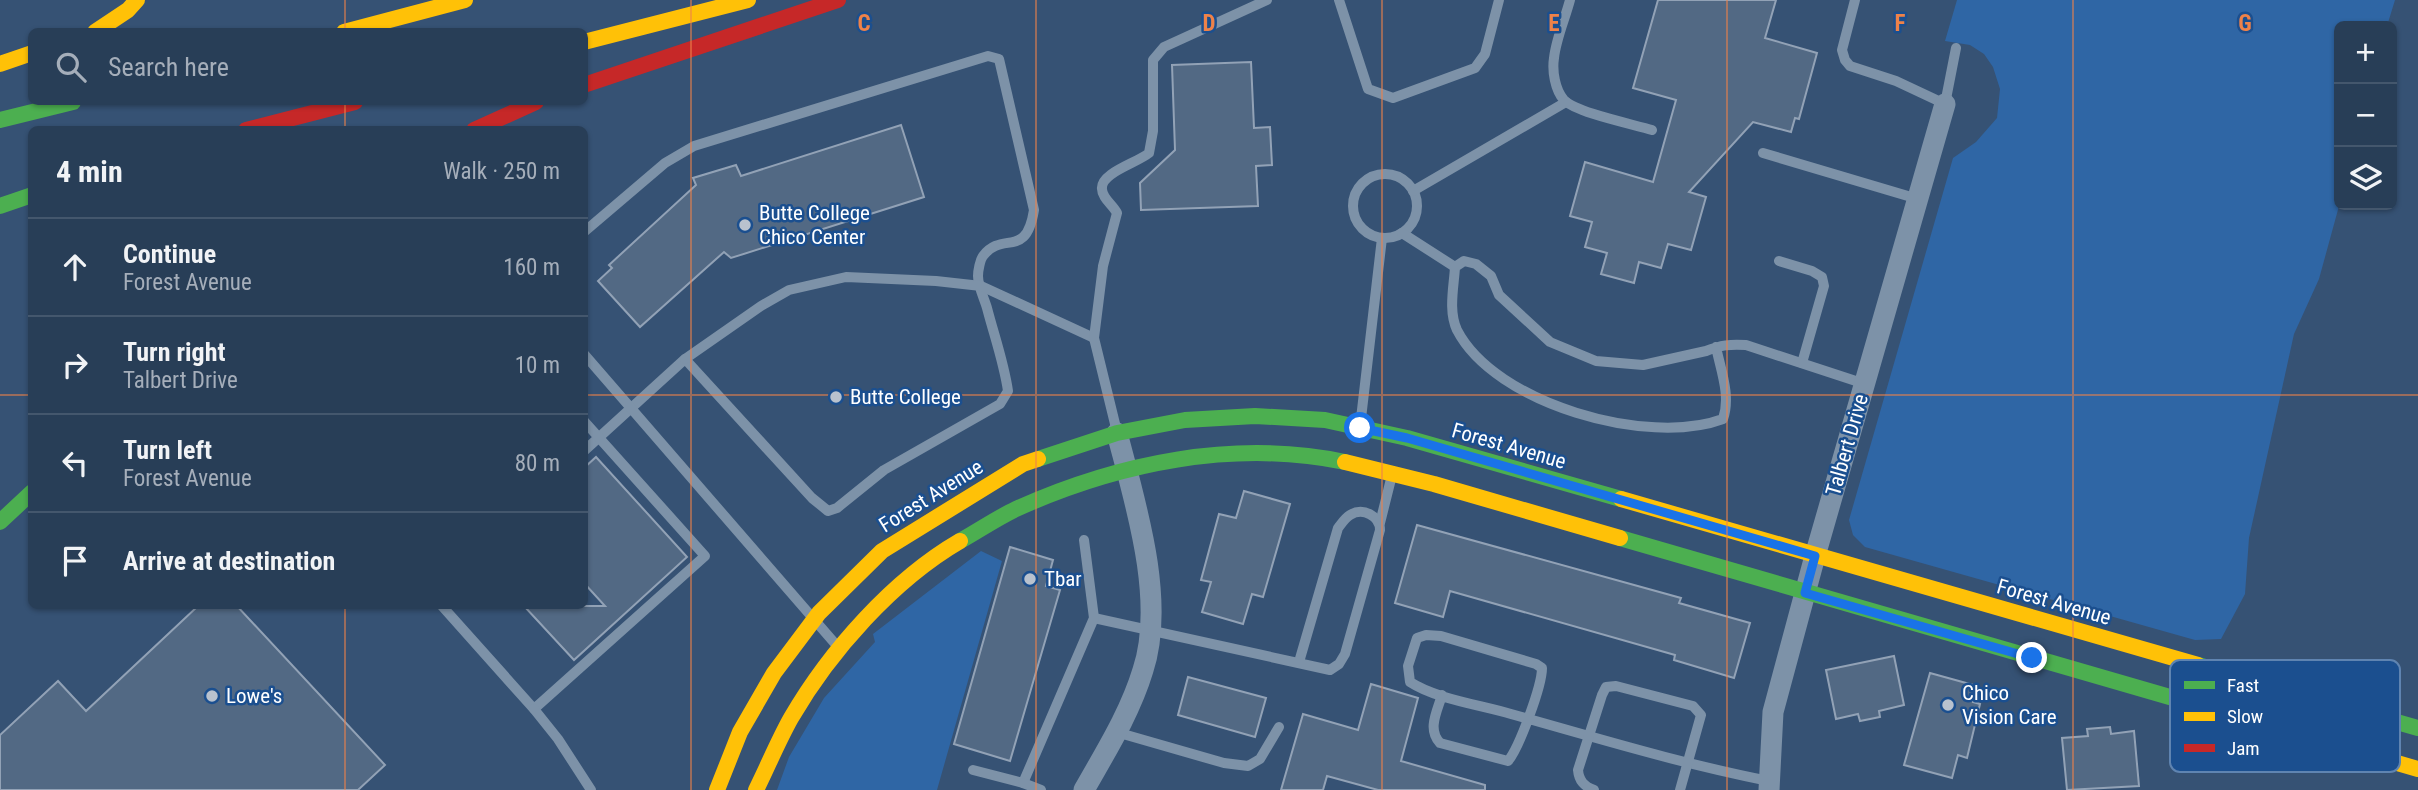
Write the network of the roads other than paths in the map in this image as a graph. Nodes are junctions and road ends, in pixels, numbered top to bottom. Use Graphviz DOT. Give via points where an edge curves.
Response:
graph roads {
  1 [pos="137,0"];
  2 [pos="466,0"];
  3 [pos="748,0"];
  4 [pos="838,0"];
  5 [pos="1267,0"];
  6 [pos="1339,0"];
  7 [pos="1499,0"];
  8 [pos="1570,0"];
  9 [pos="1855,0"];
  10 [pos="101,28"];
  11 [pos="359,28"];
  12 [pos="588,41"];
  13 [pos="1956,48"];
  14 [pos="28,54"];
  15 [pos="0,64"];
  16 [pos="588,84"];
  17 [pos="1566,102"];
  18 [pos="1945,104"];
  19 [pos="61,105"];
  20 [pos="343,105"];
  21 [pos="529,105"];
  22 [pos="0,120"];
  23 [pos="262,126"];
  24 [pos="483,126"];
  25 [pos="1652,130"];
  26 [pos="1763,153"];
  27 [pos="28,186"];
  28 [pos="1413,191"];
  29 [pos="0,193"];
  30 [pos="28,196"];
  31 [pos="1918,199"];
  32 [pos="0,206"];
  33 [pos="588,229"];
  34 [pos="1402,233"];
  35 [pos="1382,238"];
  36 [pos="1779,261"];
  37 [pos="1455,267"];
  38 [pos="981,286"];
  39 [pos="1094,338"];
  40 [pos="1716,347"];
  41 [pos="685,359"];
  42 [pos="588,360"];
  43 [pos="1802,363"];
  44 [pos="1865,384"];
  45 [pos="632,410"];
  46 [pos="588,425"];
  47 [pos="1360,428"];
  48 [pos="1117,433"];
  49 [pos="600,438"];
  50 [pos="588,448"];
  51 [pos="1126,468"];
  52 [pos="1393,473"];
  53 [pos="28,496"];
  54 [pos="0,522"];
  55 [pos="1380,523"];
  56 [pos="1084,540"];
  57 [pos="1815,556"];
  58 [pos="1805,593"];
  59 [pos="445,609"];
  60 [pos="1094,618"];
  61 [pos="813,621"];
  62 [pos="1150,629"];
  63 [pos="840,649"];
  64 [pos="2180,660"];
  65 [pos="1299,662"];
  66 [pos="1442,695"];
  67 [pos="2170,698"];
  68 [pos="534,709"];
  69 [pos="1527,718"];
  70 [pos="2400,723"];
  71 [pos="1279,727"];
  72 [pos="2418,728"];
  73 [pos="1116,732"];
  74 [pos="1588,735"];
  75 [pos="1688,763"];
  76 [pos="2400,764"];
  77 [pos="2418,769"];
  78 [pos="972,771"];
  79 [pos="1023,783"];
  80 [pos="1769,785"];
  81 [pos="591,790"];
  82 [pos="717,790"];
  83 [pos="756,790"];
  84 [pos="1041,790"];
  85 [pos="1084,790"];
  86 [pos="1594,790"];
  87 [pos="1680,790"];
  1 -- 10 [label="main road"];
  2 -- 11 [label="main road"];
  3 -- 12 [label="main road"];
  4 -- 16 [label="main road"];
  5 -- 39 [label="lane" via="1164,47 1153,60 1149,153 1110,174 1101,189 1117,213 1103,266"];
  6 -- 7 [label="lane" via="1368,89 1393,98 1475,68 1485,54"];
  8 -- 17 [label="lane" via="1554,59 1557,86"];
  9 -- 18 [label="lane" via="1842,50 1850,66"];
  13 -- 18 [label="lane"];
  14 -- 15 [label="main road"];
  17 -- 25 [label="lane"];
  17 -- 28 [label="lane"];
  18 -- 31 [label="street, Talbert Drive"];
  19 -- 22 [label="main road"];
  20 -- 23 [label="main road"];
  21 -- 24 [label="main road"];
  26 -- 31 [label="lane"];
  27 -- 29 [label="main road"];
  28 -- 34 [label="lane" via="1415,216"];
  28 -- 35 [label="lane" via="1403,179 1383,173 1363,181 1356,190 1356,220 1371,235"];
  30 -- 32 [label="main road"];
  31 -- 44 [label="street, Talbert Drive"];
  33 -- 38 [label="lane" via="665,163 694,146 988,56 999,59 1034,210 1031,228 1023,239 994,247 982,257"];
  34 -- 35 [label="lane"];
  34 -- 37 [label="lane"];
  35 -- 47 [label="lane"];
  36 -- 43 [label="lane" via="1822,276 1824,286"];
  37 -- 40 [label="lane" via="1464,261 1476,264 1491,276 1499,295 1550,342 1596,361 1643,365"];
  37 -- 40 [label="lane" via="1452,312 1474,354 1534,398 1560,408 1627,426 1672,427 1723,419 1727,395"];
  38 -- 39 [label="lane"];
  38 -- 41 [label="lane" via="846,277 789,289"];
  38 -- 41 [label="lane" via="1008,391 1000,404 884,470 828,512"];
  39 -- 48 [label="lane"];
  40 -- 43 [label="lane" via="1745,345"];
  41 -- 45 [label="lane"];
  42 -- 45 [label="lane"];
  43 -- 44 [label="lane"];
  44 -- 57 [label="street, Talbert Drive"];
  45 -- 49 [label="lane"];
  45 -- 61 [label="lane"];
  46 -- 49 [label="lane"];
  47 -- 48 [label="main road, Forest Avenue" via="1255,416 1185,420"];
  47 -- 57 [label="main road, Forest Avenue"];
  48 -- 51 [label="street"];
  48 -- 61 [label="main road, Forest Avenue" via="1023,464 893,544"];
  49 -- 50 [label="lane"];
  49 -- 68 [label="lane" via="705,556"];
  51 -- 52 [label="main road" via="1243,453 1309,456"];
  51 -- 62 [label="street" via="1144,540"];
  51 -- 63 [label="main road" via="1000,515 943,550 869,614"];
  52 -- 55 [label="lane"];
  52 -- 58 [label="main road"];
  53 -- 54 [label="main road"];
  55 -- 65 [label="lane" via="1345,654 1330,670"];
  55 -- 65 [label="lane" via="1375,516 1358,512 1338,528"];
  56 -- 60 [label="lane"];
  57 -- 58 [label="street, Talbert Drive"];
  57 -- 64 [label="main road, Forest Avenue"];
  58 -- 67 [label="main road"];
  58 -- 80 [label="street, Talbert Drive" via="1773,712"];
  59 -- 68 [label="lane"];
  60 -- 62 [label="lane"];
  60 -- 79 [label="lane"];
  61 -- 63 [label="lane"];
  61 -- 82 [label="main road, Forest Avenue" via="774,673 740,732"];
  62 -- 65 [label="lane"];
  62 -- 73 [label="street" via="1144,667"];
  63 -- 83 [label="main road" via="807,691 772,751"];
  66 -- 69 [label="lane"];
  66 -- 69 [label="lane" via="1432,729 1440,743 1450,747 1508,761"];
  66 -- 69 [label="lane" via="1410,681 1408,666 1417,638 1441,636 1542,668"];
  68 -- 81 [label="lane"];
  69 -- 74 [label="lane"];
  70 -- 72 [label="main road, Forest Avenue"];
  71 -- 73 [label="lane" via="1260,759 1248,766"];
  73 -- 85 [label="street"];
  74 -- 75 [label="lane"];
  74 -- 75 [label="lane" via="1606,687 1693,706 1701,715"];
  74 -- 86 [label="lane" via="1578,770 1586,787"];
  75 -- 80 [label="lane"];
  75 -- 87 [label="lane"];
  76 -- 77 [label="main road"];
  78 -- 79 [label="lane"];
  79 -- 84 [label="lane"];
}
